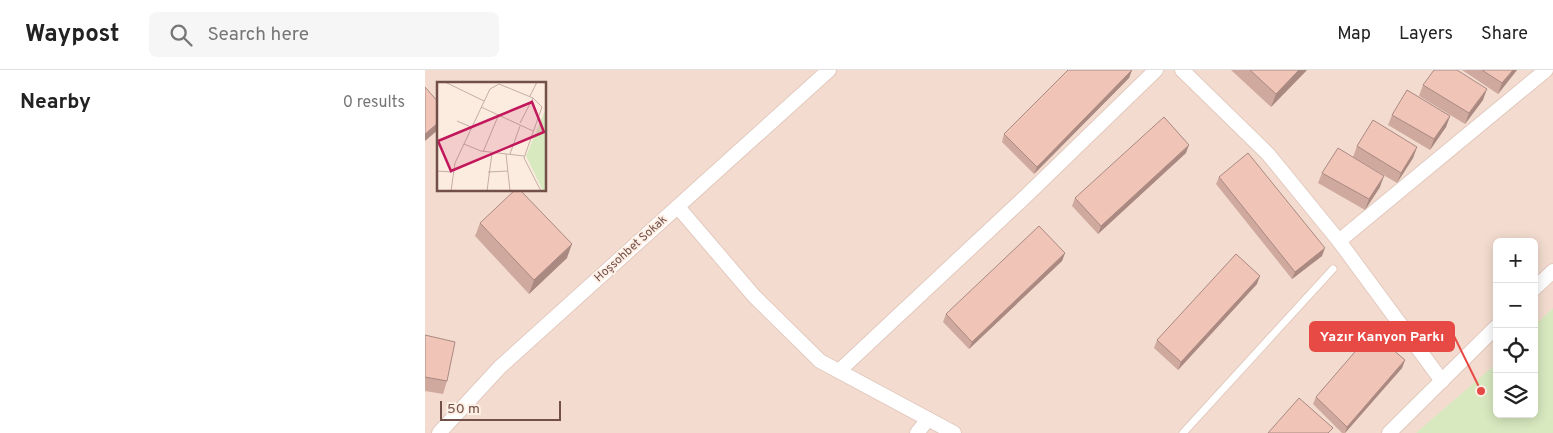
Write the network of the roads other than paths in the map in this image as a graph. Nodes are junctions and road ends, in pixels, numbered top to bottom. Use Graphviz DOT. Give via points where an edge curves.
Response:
graph roads {
  1 [pos="1156,70"];
  2 [pos="1182,70"];
  3 [pos="1546,70"];
  4 [pos="827,71"];
  5 [pos="678,207"];
  6 [pos="1339,241"];
  7 [pos="1333,269"];
  8 [pos="1553,271"];
  9 [pos="1538,285"];
  10 [pos="1495,328"];
  11 [pos="839,371"];
  12 [pos="1442,381"];
  13 [pos="928,419"];
  14 [pos="439,433"];
  15 [pos="917,433"];
  16 [pos="954,433"];
  17 [pos="1183,433"];
  18 [pos="1389,433"];
  1 -- 11 [label="street"];
  2 -- 6 [label="street" via="1268,154"];
  3 -- 6 [label="street"];
  4 -- 5 [label="street, Hoşsohbet Sokak"];
  5 -- 11 [label="street" via="754,296 820,361"];
  5 -- 14 [label="street, Hoşsohbet Sokak" via="501,367"];
  6 -- 12 [label="street"];
  7 -- 17 [label="lane"];
  8 -- 9 [label="street"];
  10 -- 12 [label="street"];
  11 -- 13 [label="street"];
  12 -- 18 [label="street"];
  13 -- 15 [label="street"];
  13 -- 16 [label="street"];
}
